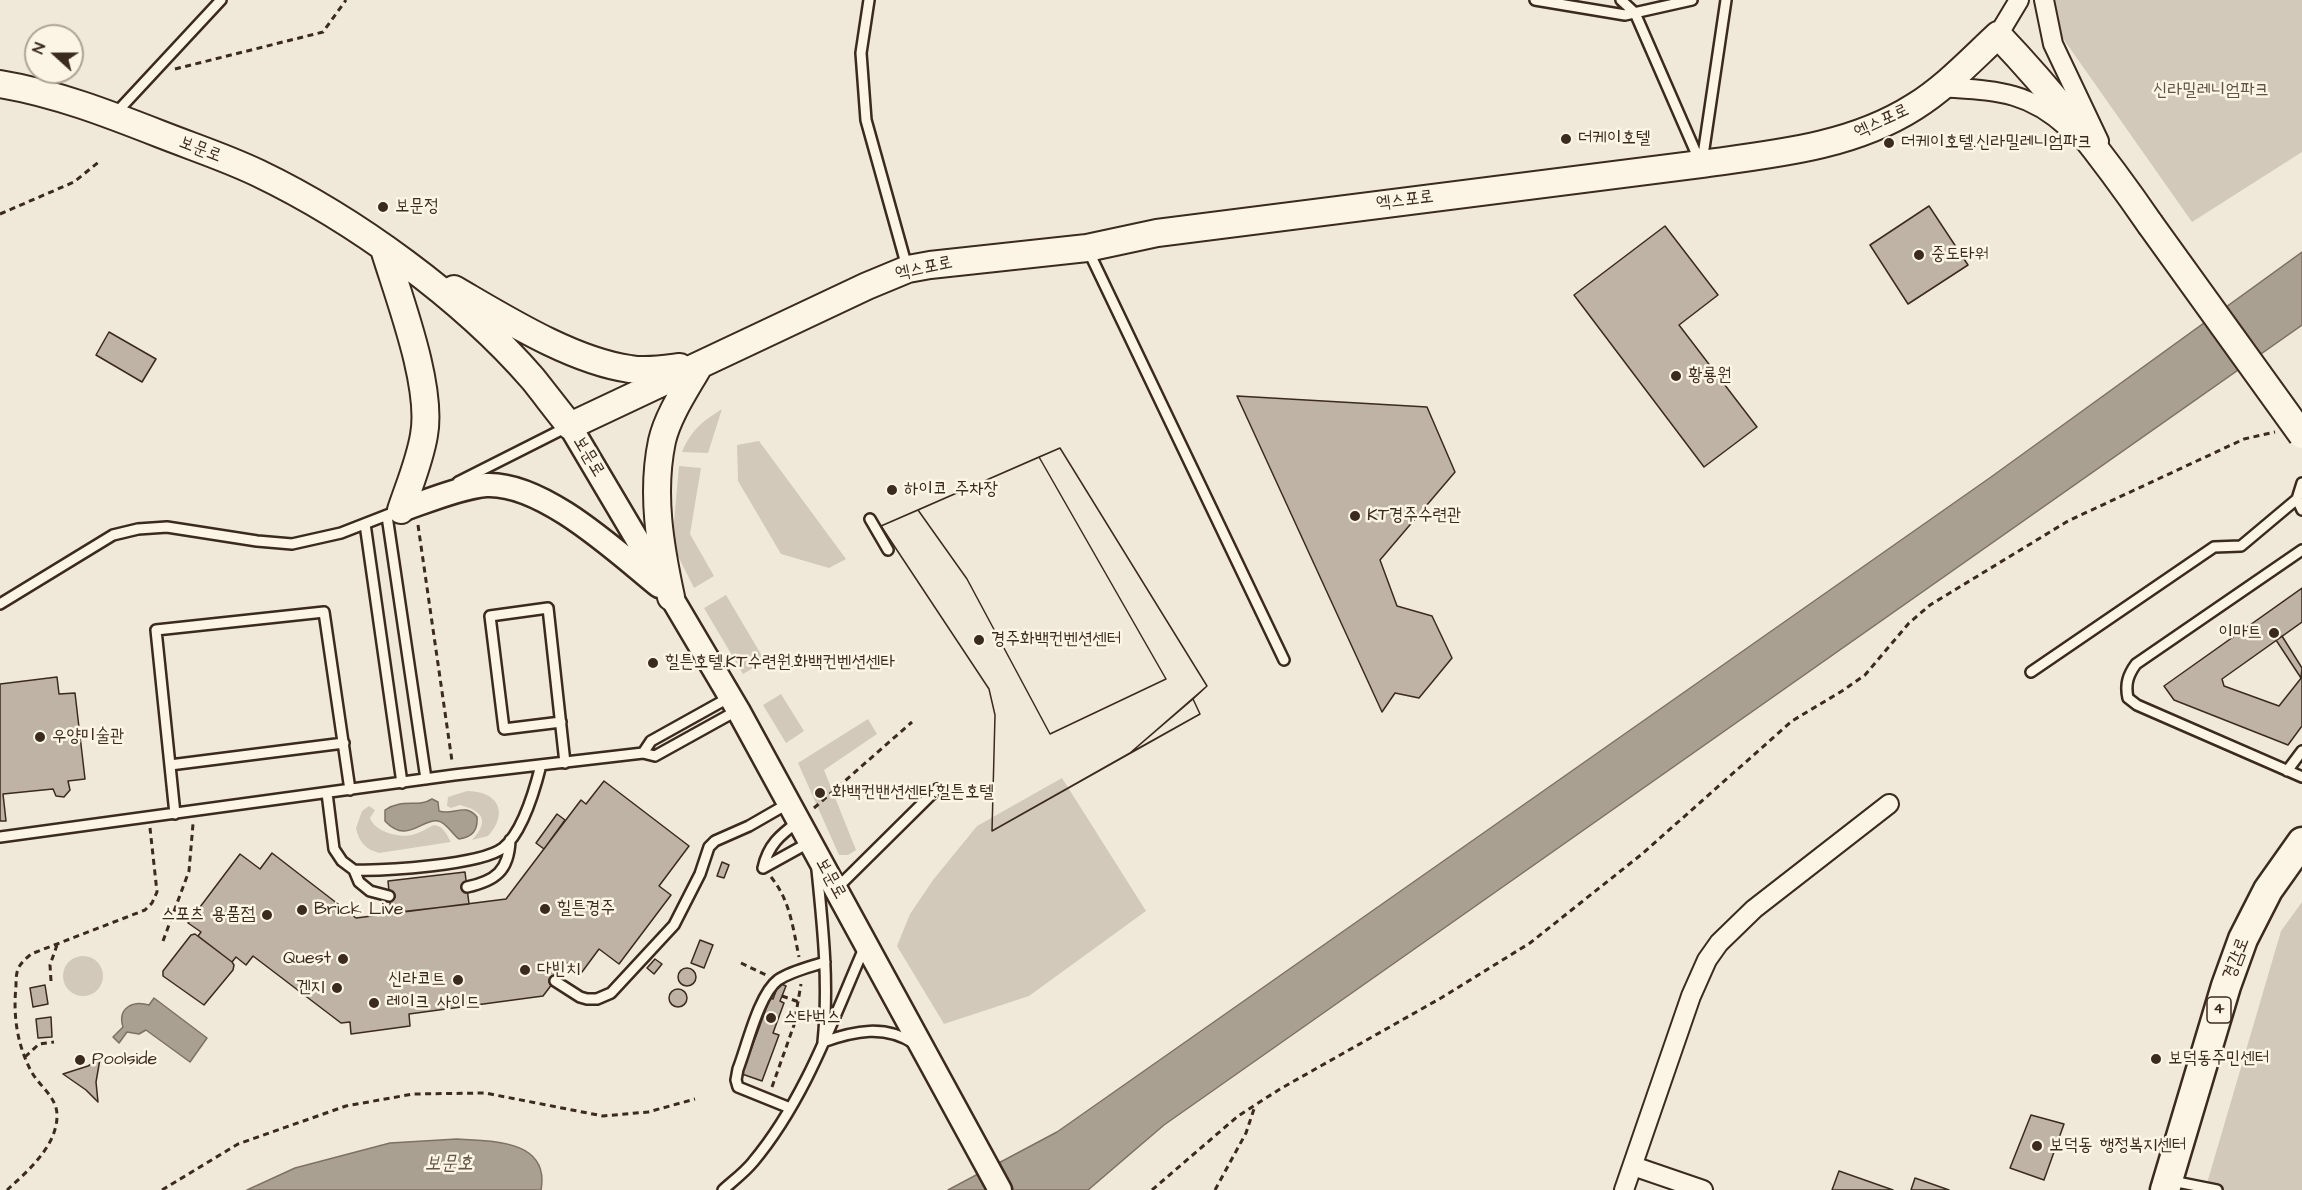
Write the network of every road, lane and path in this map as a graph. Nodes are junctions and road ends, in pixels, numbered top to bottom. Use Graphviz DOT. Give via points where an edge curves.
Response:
graph roads {
  1 [pos="221,0"];
  2 [pos="346,0"];
  3 [pos="868,0"];
  4 [pos="1535,0"];
  5 [pos="1621,0"];
  6 [pos="1692,0"];
  7 [pos="1726,0"];
  8 [pos="2019,0"];
  9 [pos="2044,0"];
  10 [pos="1635,13"];
  11 [pos="1998,35"];
  12 [pos="164,72"];
  13 [pos="0,84"];
  14 [pos="1939,87"];
  15 [pos="114,116"];
  16 [pos="100,161"];
  17 [pos="1701,164"];
  18 [pos="2113,170"];
  19 [pos="0,214"];
  20 [pos="1087,248"];
  21 [pos="384,249"];
  22 [pos="908,269"];
  23 [pos="699,366"];
  24 [pos="570,426"];
  25 [pos="2290,433"];
  26 [pos="2302,483"];
  27 [pos="2297,499"];
  28 [pos="401,510"];
  29 [pos="2302,510"];
  30 [pos="870,519"];
  31 [pos="365,524"];
  32 [pos="888,550"];
  33 [pos="2302,550"];
  34 [pos="672,597"];
  35 [pos="0,604"];
  36 [pos="1284,660"];
  37 [pos="2031,672"];
  38 [pos="734,704"];
  39 [pos="561,722"];
  40 [pos="912,722"];
  41 [pos="344,743"];
  42 [pos="2302,751"];
  43 [pos="643,753"];
  44 [pos="565,763"];
  45 [pos="171,765"];
  46 [pos="541,765"];
  47 [pos="2287,771"];
  48 [pos="454,775"];
  49 [pos="2302,777"];
  50 [pos="426,779"];
  51 [pos="402,783"];
  52 [pos="937,789"];
  53 [pos="351,790"];
  54 [pos="327,793"];
  55 [pos="1889,804"];
  56 [pos="194,812"];
  57 [pos="794,812"];
  58 [pos="175,814"];
  59 [pos="149,818"];
  60 [pos="0,837"];
  61 [pos="510,840"];
  62 [pos="2302,842"];
  63 [pos="813,846"];
  64 [pos="354,870"];
  65 [pos="467,887"];
  66 [pos="836,889"];
  67 [pos="389,896"];
  68 [pos="163,940"];
  69 [pos="58,944"];
  70 [pos="866,944"];
  71 [pos="825,962"];
  72 [pos="741,963"];
  73 [pos="760,971"];
  74 [pos="51,981"];
  75 [pos="555,981"];
  76 [pos="782,996"];
  77 [pos="799,1002"];
  78 [pos="54,1042"];
  79 [pos="823,1042"];
  80 [pos="924,1050"];
  81 [pos="25,1057"];
  82 [pos="695,1099"];
  83 [pos="1256,1104"];
  84 [pos="790,1108"];
  85 [pos="1633,1166"];
  86 [pos="2166,1185"];
  87 [pos="7,1190"];
  88 [pos="162,1190"];
  89 [pos="723,1190"];
  90 [pos="1000,1190"];
  91 [pos="1152,1190"];
  92 [pos="1215,1190"];
  93 [pos="1624,1190"];
  94 [pos="1703,1190"];
  95 [pos="2217,1190"];
  1 -- 15 [label="lane"];
  2 -- 12 [label="path" via="323,32"];
  3 -- 22 [label="lane" via="861,53 866,120"];
  4 -- 10 [label="lane" via="1625,15"];
  5 -- 10 [label="lane"];
  6 -- 10 [label="lane"];
  7 -- 17 [label="lane"];
  8 -- 11 [label="street"];
  9 -- 18 [label="street" via="2053,44"];
  10 -- 17 [label="lane"];
  11 -- 14 [label="main road, 엑스포로"];
  11 -- 18 [label="main road" via="2038,77"];
  13 -- 15 [label="main road, 보문로"];
  14 -- 17 [label="main road, 엑스포로" via="1915,107 1845,139"];
  14 -- 18 [label="street" via="2024,98 2054,115"];
  15 -- 21 [label="main road, 보문로" via="257,172 352,224"];
  16 -- 19 [label="path" via="74,182"];
  17 -- 20 [label="main road, 엑스포로" via="1157,233"];
  18 -- 25 [label="main road, bridge"];
  20 -- 22 [label="main road, 엑스포로"];
  20 -- 36 [label="lane"];
  21 -- 23 [label="main road" via="530,333 585,356 631,370"];
  21 -- 24 [label="main road, 보문로" via="447,297 494,340 532,378"];
  21 -- 28 [label="main road" via="416,355 424,403 424,436"];
  22 -- 23 [label="main road, 엑스포로"];
  23 -- 24 [label="main road, 엑스포로"];
  23 -- 34 [label="main road" via="662,440 657,514"];
  24 -- 28 [label="lane"];
  24 -- 34 [label="street, 보문로"];
  25 -- 83 [label="path" via="2244,438 2068,521 1930,605 1909,623 1865,675 1792,721 1642,855 1530,942"];
  26 -- 27 [label="lane"];
  27 -- 29 [label="lane"];
  27 -- 37 [label="lane" via="2241,546 2214,547"];
  28 -- 31 [label="lane"];
  28 -- 34 [label="street" via="486,486 516,491 564,512"];
  28 -- 48 [label="path"];
  28 -- 50 [label="lane"];
  30 -- 32 [label="lane"];
  31 -- 35 [label="lane" via="292,544 167,527 138,529 113,535"];
  31 -- 51 [label="lane"];
  33 -- 47 [label="lane" via="2136,663 2125,687 2128,698 2137,705"];
  34 -- 38 [label="street, 보문로"];
  38 -- 43 [label="lane" via="651,741"];
  38 -- 43 [label="lane" via="655,756"];
  38 -- 57 [label="street, 보문로"];
  39 -- 39 [label="lane" via="548,608 490,616 504,729"];
  39 -- 44 [label="lane"];
  40 -- 57 [label="path"];
  41 -- 45 [label="lane"];
  41 -- 45 [label="lane" via="324,612 156,630"];
  41 -- 53 [label="lane"];
  42 -- 47 [label="lane"];
  43 -- 44 [label="lane"];
  44 -- 46 [label="lane"];
  45 -- 58 [label="lane"];
  46 -- 48 [label="lane"];
  46 -- 61 [label="lane" via="533,800"];
  47 -- 49 [label="lane"];
  48 -- 50 [label="lane"];
  50 -- 51 [label="lane"];
  51 -- 53 [label="lane"];
  52 -- 66 [label="lane"];
  53 -- 54 [label="lane"];
  54 -- 56 [label="lane"];
  54 -- 64 [label="lane" via="334,849"];
  55 -- 85 [label="street" via="1754,909 1719,943 1699,975"];
  56 -- 58 [label="lane"];
  56 -- 68 [label="path" via="189,871"];
  57 -- 63 [label="street, 보문로"];
  57 -- 63 [label="lane" via="771,844 763,868"];
  57 -- 75 [label="lane" via="715,841 674,925 611,993 587,999"];
  58 -- 59 [label="lane"];
  59 -- 60 [label="lane"];
  59 -- 69 [label="path" via="157,892 152,903 145,910"];
  61 -- 64 [label="lane" via="483,858 377,871"];
  61 -- 65 [label="lane" via="510,853 496,876"];
  62 -- 86 [label="main road, 경감로 / 4" via="2268,890 2243,939"];
  63 -- 66 [label="street, 보문로"];
  63 -- 71 [label="lane"];
  64 -- 67 [label="lane" via="359,882 370,891"];
  66 -- 70 [label="street, 보문로"];
  69 -- 74 [label="path" via="50,965"];
  69 -- 81 [label="path" via="31,954 17,973 16,1033"];
  70 -- 79 [label="lane"];
  70 -- 80 [label="street, 보문로"];
  71 -- 79 [label="lane"];
  71 -- 84 [label="lane" via="787,975 772,985 738,1069 738,1087"];
  72 -- 73 [label="path"];
  76 -- 77 [label="path"];
  78 -- 81 [label="path" via="39,1044"];
  79 -- 80 [label="lane" via="851,1032 870,1031 906,1039"];
  79 -- 84 [label="lane"];
  80 -- 90 [label="street, 보문로"];
  81 -- 87 [label="path" via="50,1095 57,1113 55,1129 29,1171"];
  82 -- 88 [label="path" via="648,1112 603,1116 484,1093 413,1094 346,1106 238,1144"];
  83 -- 91 [label="path"];
  83 -- 92 [label="path" via="1246,1133"];
  84 -- 89 [label="lane" via="752,1164"];
  85 -- 93 [label="street"];
  85 -- 94 [label="street"];
  86 -- 95 [label="lane"];
}
